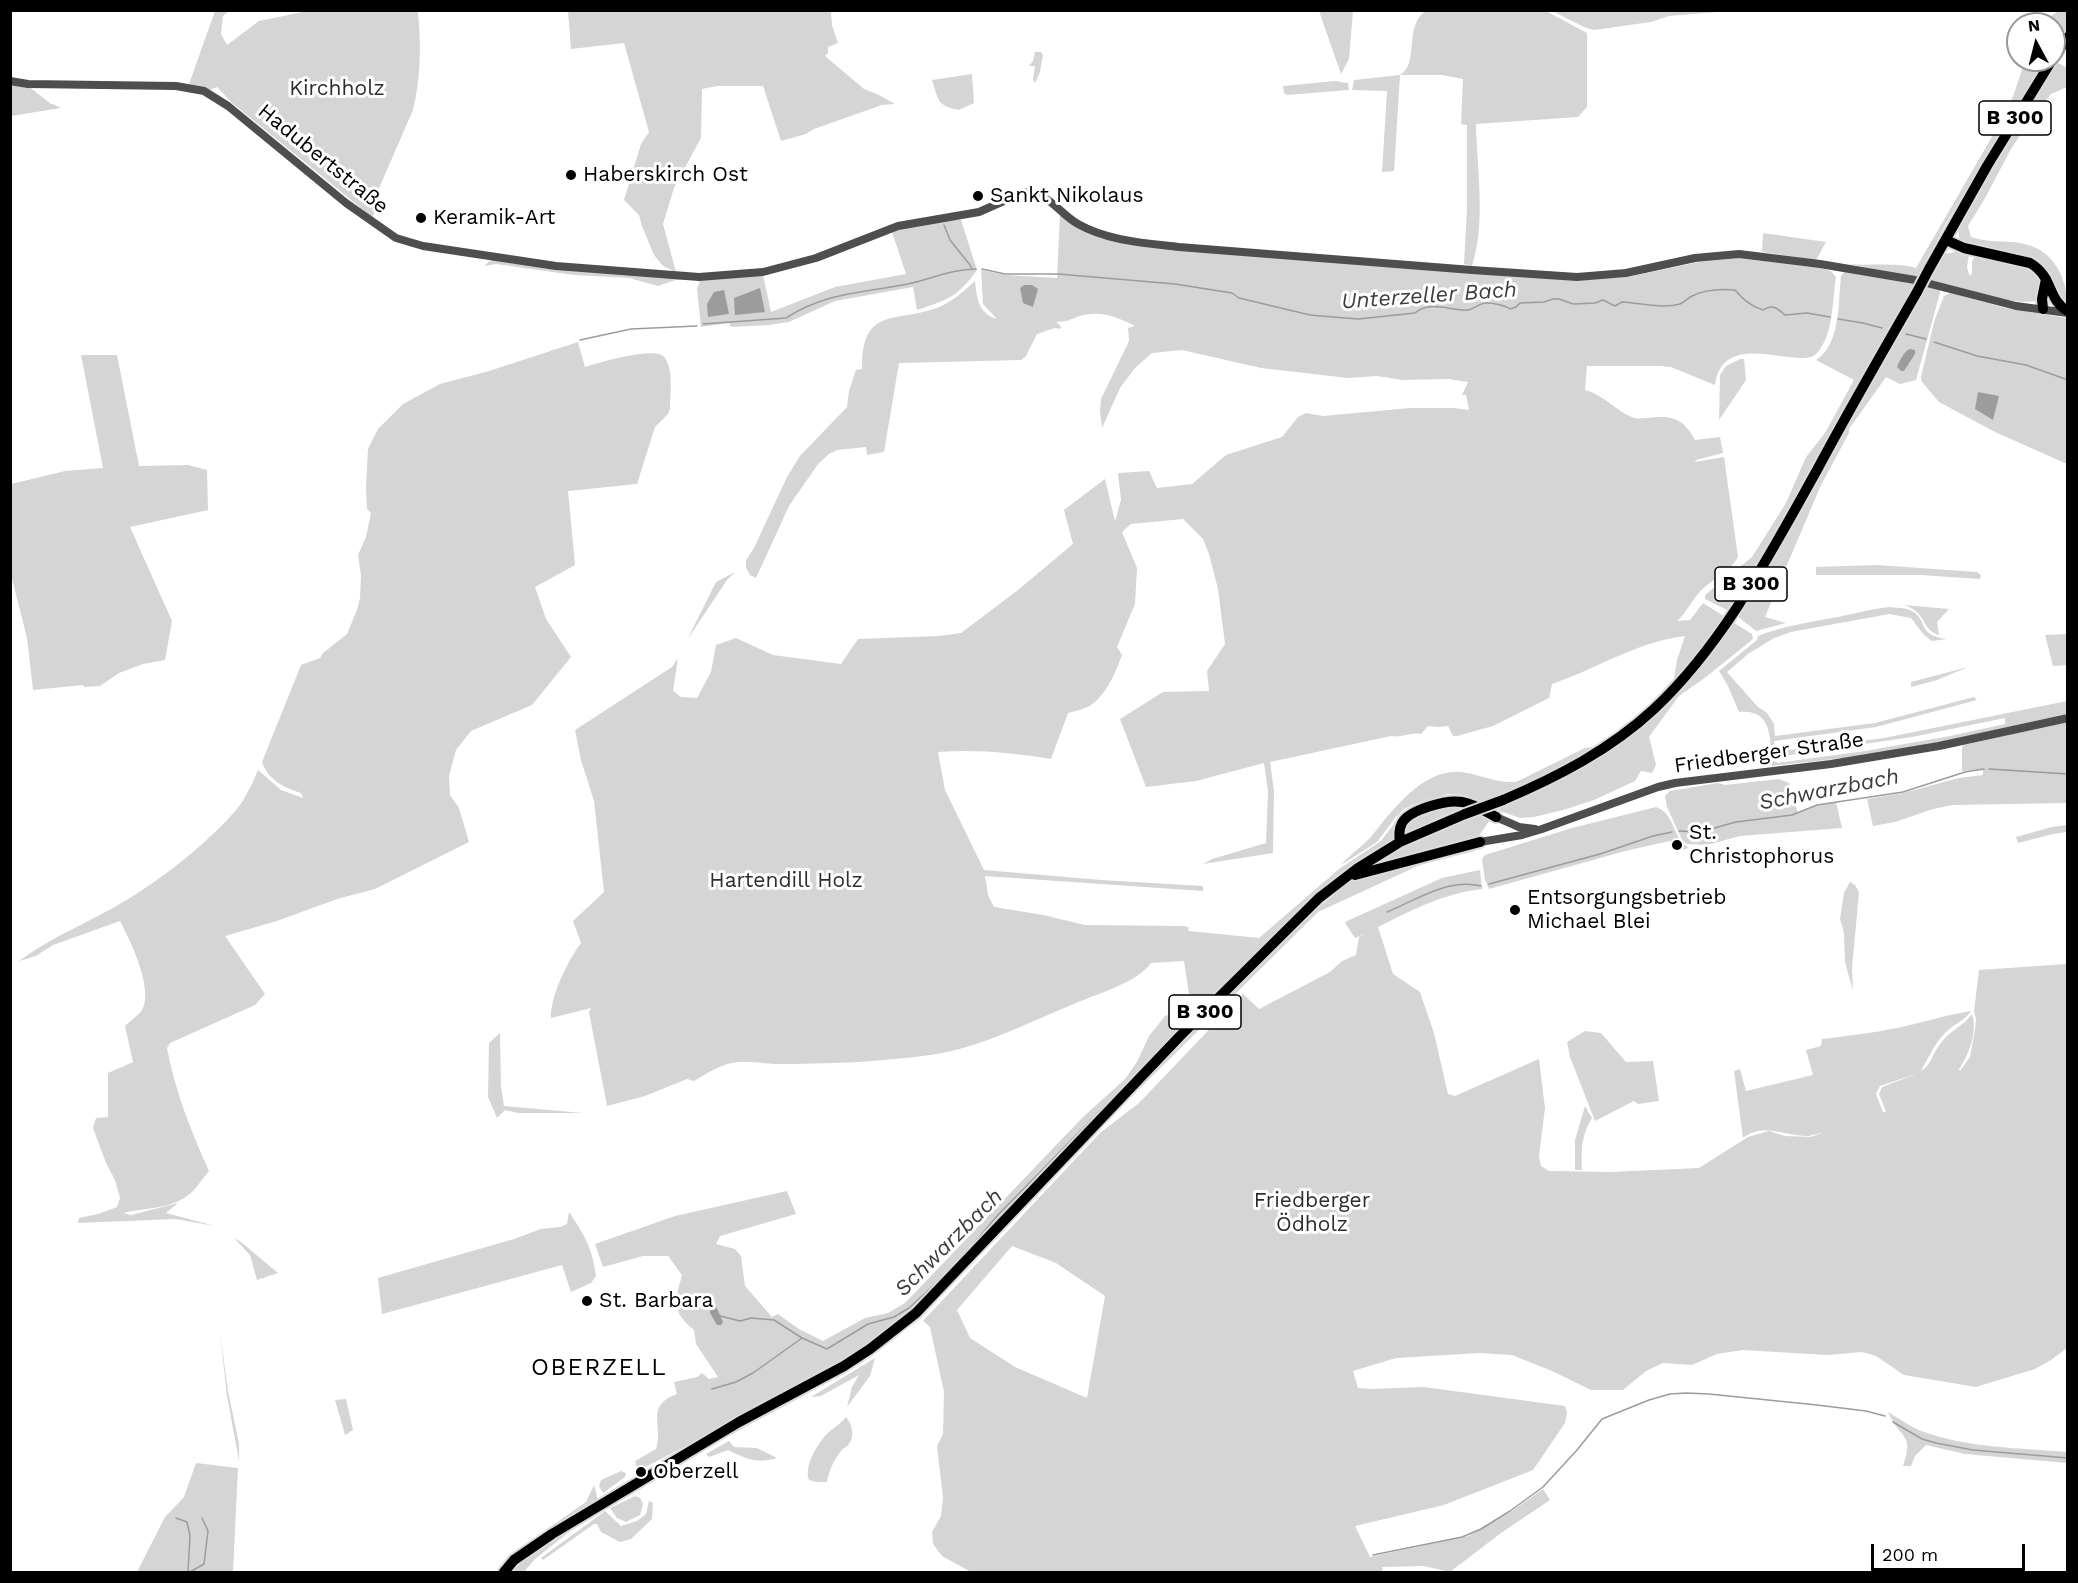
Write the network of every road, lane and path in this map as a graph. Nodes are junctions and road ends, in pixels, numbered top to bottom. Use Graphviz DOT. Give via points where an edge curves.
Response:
graph roads {
  1 [pos="2044,72"];
  2 [pos="10,81"];
  3 [pos="1947,237"];
  4 [pos="1964,248"];
  5 [pos="1978,251"];
  6 [pos="1930,267"];
  7 [pos="2046,276"];
  8 [pos="2052,290"];
  9 [pos="2039,305"];
  10 [pos="2067,312"];
  11 [pos="2067,718"];
  12 [pos="1496,818"];
  13 [pos="1542,829"];
  14 [pos="1400,842"];
  15 [pos="1480,842"];
  16 [pos="1340,881"];
  17 [pos="504,1572"];
  1 -- 3 [label="main road, B 300"];
  2 -- 9 [label="street, Hadubertstraße" via="176,86 204,92 228,106 396,238 486,257 556,266 676,275 763,272 798,264 898,226 979,212 1029,192 1045,197 1087,229 1136,242 1179,247 1577,277 1739,254 1840,267 1915,280 1999,302"];
  3 -- 4 [label="main road"];
  3 -- 5 [label="main road"];
  3 -- 6 [label="main road, B 300"];
  4 -- 5 [label="main road"];
  4 -- 6 [label="main road" via="1944,254"];
  5 -- 7 [label="main road" via="2021,259"];
  6 -- 14 [label="main road, B 300, bridge" via="1742,600 1697,664 1652,711 1565,772"];
  7 -- 8 [label="main road"];
  7 -- 9 [label="main road"];
  8 -- 9 [label="main road" via="2049,302"];
  8 -- 10 [label="main road"];
  9 -- 10 [label="street"];
  11 -- 13 [label="street, Friedberger Straße" via="1831,764 1675,783"];
  12 -- 13 [label="street" via="1519,827"];
  12 -- 14 [label="main road" via="1460,801 1438,803 1407,818 1402,824"];
  13 -- 15 [label="street, Friedberger Straße"];
  14 -- 16 [label="main road, B 300"];
  15 -- 16 [label="main road"];
  16 -- 17 [label="main road, B 300" via="1180,1036 916,1313 843,1366 739,1422 533,1546"];
}
